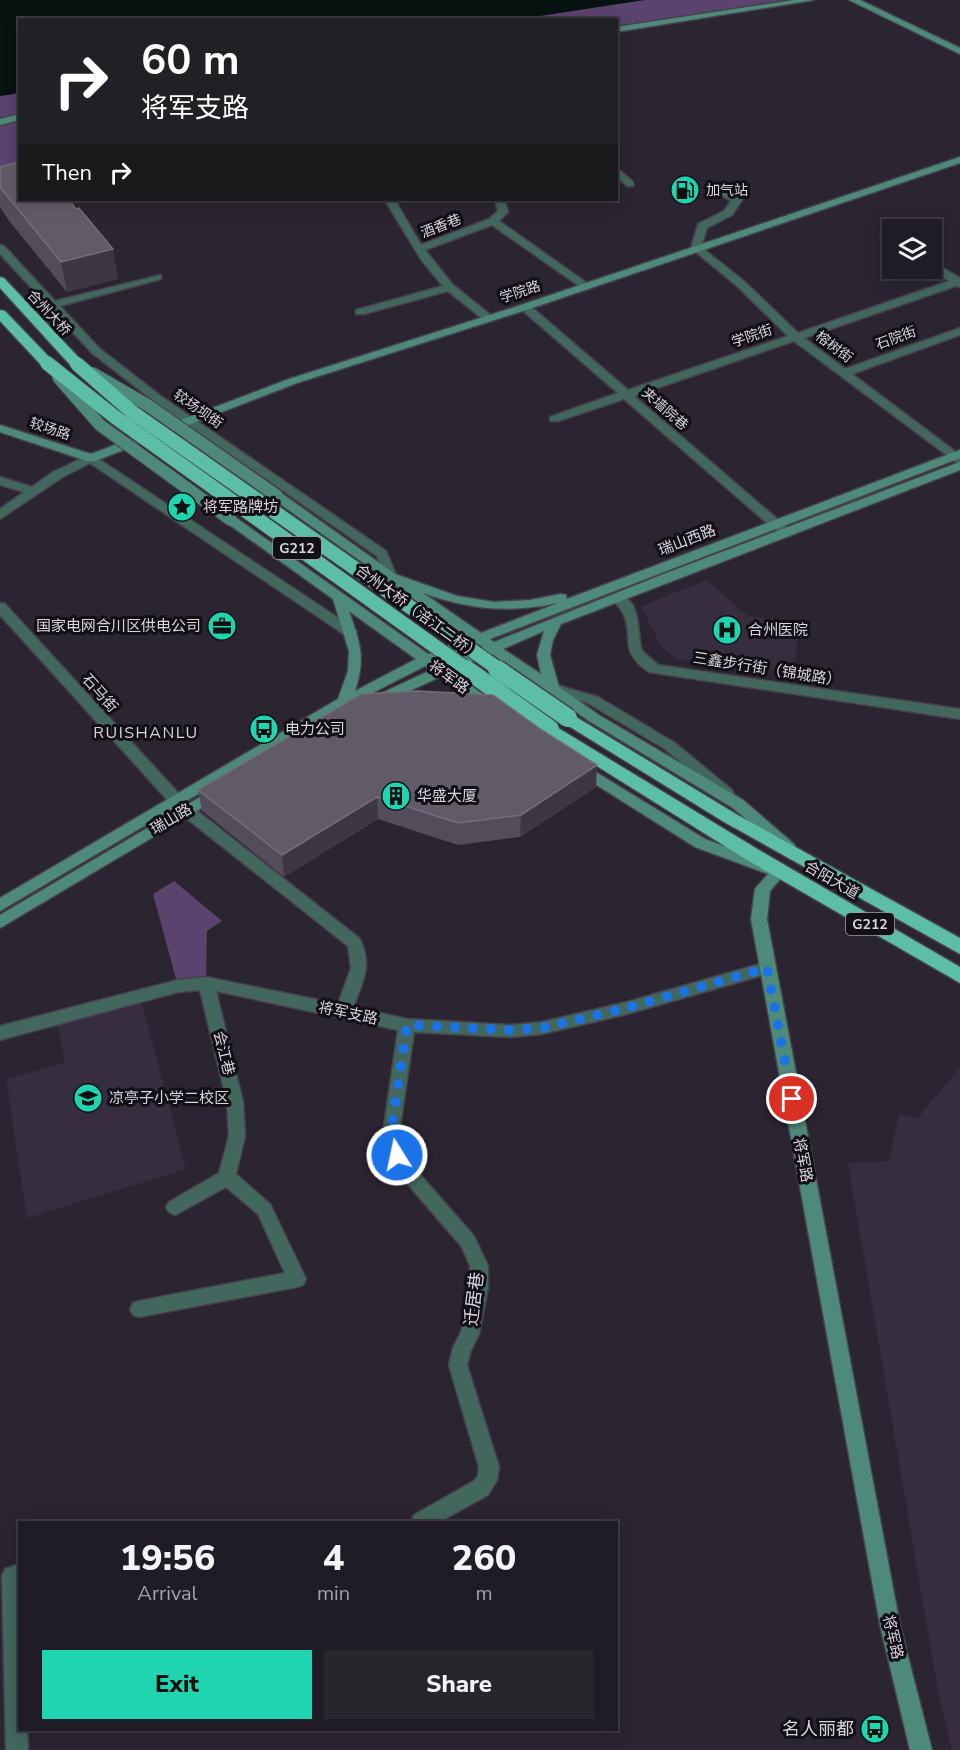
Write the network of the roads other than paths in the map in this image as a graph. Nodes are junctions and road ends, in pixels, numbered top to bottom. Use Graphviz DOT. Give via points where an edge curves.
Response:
graph roads {
  1 [pos="810,0"];
  2 [pos="853,0"];
  3 [pos="618,30"];
  4 [pos="960,51"];
  5 [pos="18,118"];
  6 [pos="0,122"];
  7 [pos="960,160"];
  8 [pos="618,172"];
  9 [pos="630,184"];
  10 [pos="717,189"];
  11 [pos="391,201"];
  12 [pos="500,201"];
  13 [pos="493,221"];
  14 [pos="0,248"];
  15 [pos="696,248"];
  16 [pos="419,249"];
  17 [pos="942,271"];
  18 [pos="157,277"];
  19 [pos="0,281"];
  20 [pos="959,282"];
  21 [pos="586,286"];
  22 [pos="448,288"];
  23 [pos="51,305"];
  24 [pos="525,306"];
  25 [pos="360,312"];
  26 [pos="0,314"];
  27 [pos="488,318"];
  28 [pos="960,331"];
  29 [pos="796,337"];
  30 [pos="47,363"];
  31 [pos="77,364"];
  32 [pos="843,373"];
  33 [pos="626,394"];
  34 [pos="554,419"];
  35 [pos="189,421"];
  36 [pos="0,428"];
  37 [pos="91,458"];
  38 [pos="958,460"];
  39 [pos="0,481"];
  40 [pos="32,491"];
  41 [pos="0,515"];
  42 [pos="775,524"];
  43 [pos="786,533"];
  44 [pos="391,577"];
  45 [pos="602,590"];
  46 [pos="618,598"];
  47 [pos="339,599"];
  48 [pos="0,607"];
  49 [pos="556,622"];
  50 [pos="350,632"];
  51 [pos="479,638"];
  52 [pos="495,648"];
  53 [pos="426,660"];
  54 [pos="440,670"];
  55 [pos="553,689"];
  56 [pos="344,702"];
  57 [pos="397,708"];
  58 [pos="474,710"];
  59 [pos="365,711"];
  60 [pos="960,714"];
  61 [pos="566,759"];
  62 [pos="181,805"];
  63 [pos="799,856"];
  64 [pos="779,872"];
  65 [pos="0,905"];
  66 [pos="0,921"];
  67 [pos="960,947"];
  68 [pos="767,968"];
  69 [pos="960,975"];
  70 [pos="206,983"];
  71 [pos="343,1011"];
  72 [pos="407,1025"];
  73 [pos="0,1033"];
  74 [pos="227,1177"];
  75 [pos="175,1207"];
  76 [pos="139,1309"];
  77 [pos="423,1521"];
  78 [pos="18,1574"];
  79 [pos="17,1750"];
  80 [pos="921,1750"];
  1 -- 3 [label="main road"];
  2 -- 4 [label="main road"];
  5 -- 6 [label="main road"];
  7 -- 15 [label="main road, 学院路"];
  8 -- 9 [label="street"];
  10 -- 15 [label="street" via="737,200 728,213 702,226"];
  11 -- 16 [label="street"];
  12 -- 13 [label="street" via="503,212"];
  13 -- 16 [label="street, 酒香巷"];
  13 -- 21 [label="street"];
  14 -- 23 [label="street, 较场坝街"];
  15 -- 21 [label="main road, 学院路"];
  15 -- 29 [label="street, 榕树街" via="741,284"];
  16 -- 22 [label="street, 酒香巷" via="433,273"];
  17 -- 20 [label="street"];
  18 -- 23 [label="street"];
  19 -- 31 [label="highway, 合州大桥 / G212"];
  20 -- 29 [label="street, 学院街"];
  21 -- 24 [label="main road, 学院路"];
  22 -- 25 [label="street"];
  22 -- 27 [label="street, 酒香巷"];
  23 -- 35 [label="street, 较场坝街" via="96,351"];
  24 -- 27 [label="main road, 学院路"];
  24 -- 33 [label="street, 夹墙院巷"];
  26 -- 30 [label="highway, G212"];
  27 -- 35 [label="main road, 学院路" via="293,381"];
  28 -- 32 [label="street, 石院街"];
  29 -- 32 [label="street, 榕树街"];
  29 -- 33 [label="street, 学院街"];
  30 -- 47 [label="main road, 将军路, bridge" via="100,425"];
  30 -- 64 [label="highway, 合州大桥（涪江二桥） / G212, bridge" via="115,417 550,729"];
  31 -- 44 [label="main road, bridge" via="148,406"];
  31 -- 63 [label="highway, 合州大桥（涪江二桥） / G212, bridge" via="132,412 568,718"];
  32 -- 38 [label="street, 榕树街"];
  33 -- 34 [label="street, 学院街"];
  33 -- 42 [label="street, 夹墙院巷"];
  35 -- 37 [label="main road, 学院路"];
  35 -- 44 [label="street, 较场坝街" via="382,554"];
  36 -- 37 [label="main road, 较场路"];
  37 -- 40 [label="street"];
  37 -- 50 [label="street"];
  38 -- 42 [label="main road, 瑞山西路"];
  38 -- 43 [label="main road, 瑞山西路"];
  39 -- 40 [label="street"];
  40 -- 41 [label="street"];
  42 -- 43 [label="street, 夹墙院巷"];
  42 -- 45 [label="main road, 瑞山西路"];
  43 -- 46 [label="main road, 瑞山西路"];
  44 -- 45 [label="main road" via="455,600 494,606 530,604"];
  44 -- 51 [label="main road"];
  45 -- 51 [label="main road, 瑞山西路"];
  46 -- 49 [label="main road, 瑞山西路"];
  46 -- 60 [label="street, 三鑫步行街（锦城路）" via="631,615 633,646 639,659 654,669"];
  47 -- 50 [label="main road"];
  47 -- 53 [label="main road, 将军路"];
  48 -- 62 [label="street, 石马街"];
  49 -- 52 [label="main road, 瑞山西路"];
  49 -- 55 [label="main road" via="545,640 542,665"];
  50 -- 56 [label="main road" via="356,651 355,671"];
  51 -- 52 [label="main road"];
  51 -- 53 [label="main road, 瑞山西路"];
  52 -- 54 [label="main road, 瑞山西路"];
  52 -- 55 [label="main road"];
  53 -- 54 [label="main road, 将军路"];
  53 -- 56 [label="main road, 瑞山路"];
  54 -- 58 [label="main road, 将军路" via="497,711"];
  54 -- 62 [label="main road, 瑞山路"];
  55 -- 63 [label="main road" via="738,804"];
  56 -- 62 [label="main road, 瑞山路"];
  57 -- 59 [label="main road"];
  61 -- 64 [label="main road" via="700,843"];
  62 -- 65 [label="main road, 瑞山路"];
  62 -- 66 [label="main road, 瑞山路"];
  62 -- 71 [label="street, 石马街" via="354,942 362,963"];
  63 -- 67 [label="highway, 合阳大道 / G212"];
  64 -- 68 [label="main road, 将军路" via="763,889 759,918"];
  64 -- 69 [label="highway, 合阳大道 / G212"];
  68 -- 72 [label="street, 将军支路" via="542,1028"];
  68 -- 80 [label="main road, 将军路" via="890,1625"];
  70 -- 71 [label="street, 将军支路"];
  70 -- 73 [label="street, 将军支路" via="178,986"];
  70 -- 74 [label="street, 会江巷" via="236,1102 237,1136"];
  71 -- 72 [label="street, 将军支路"];
  72 -- 77 [label="street, 迁居巷" via="391,1133 397,1155 468,1242 479,1266 470,1334 458,1365 489,1467 488,1480 481,1488"];
  74 -- 75 [label="street"];
  74 -- 76 [label="street" via="264,1209 297,1279"];
  78 -- 79 [label="street" via="12,1576"];
}
